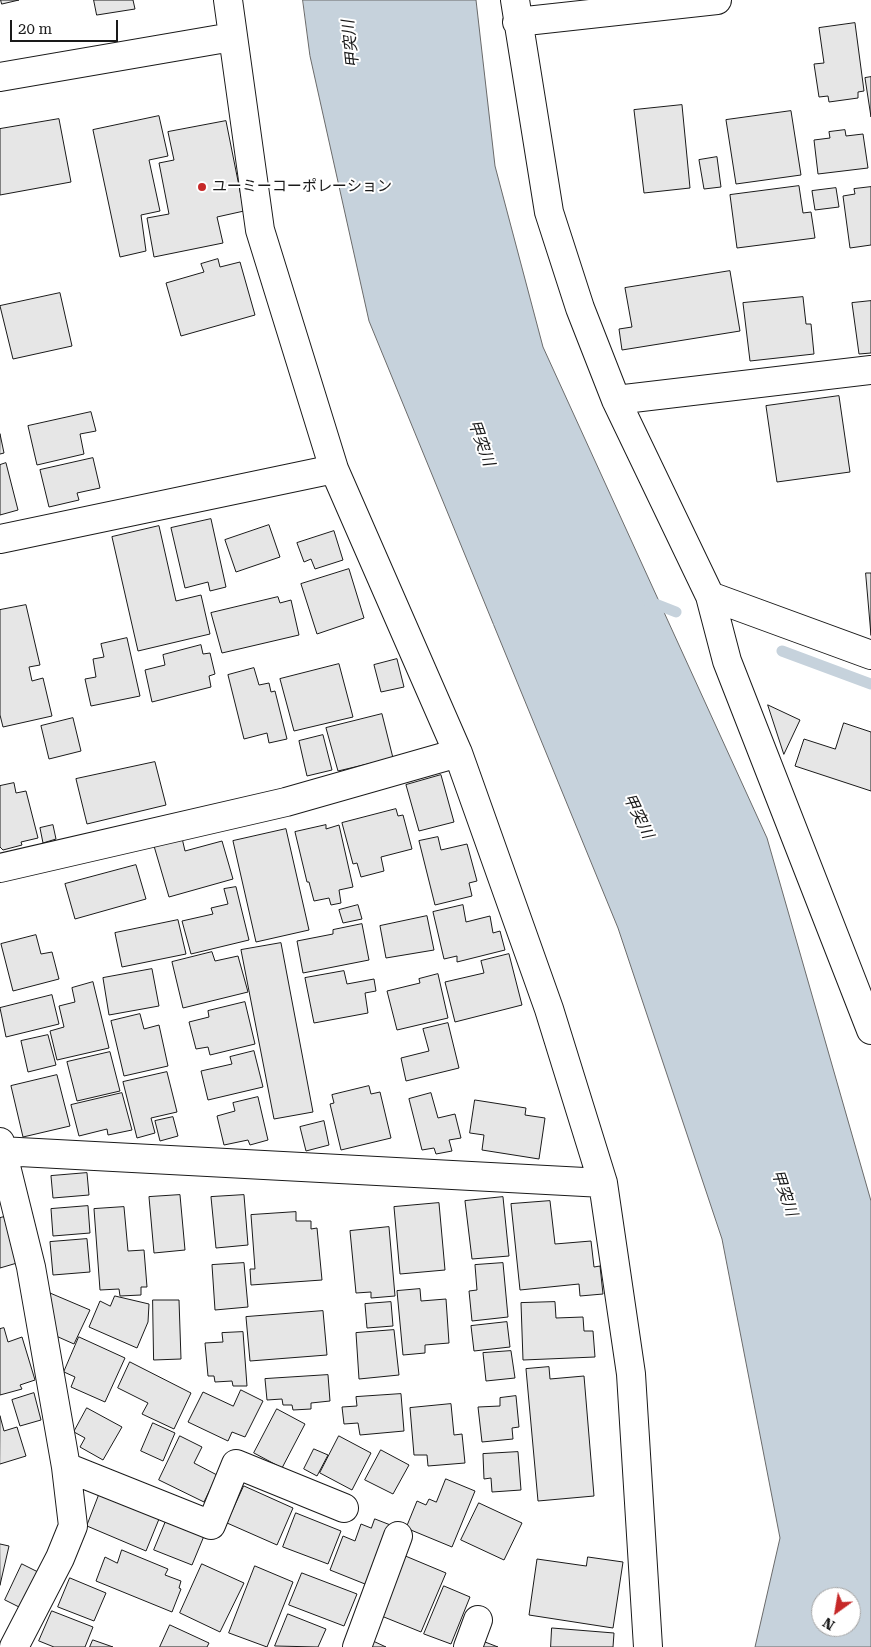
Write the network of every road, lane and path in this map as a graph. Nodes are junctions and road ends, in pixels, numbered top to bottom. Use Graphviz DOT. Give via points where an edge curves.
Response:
graph roads {
  1 [pos="228,0"];
  2 [pos="717,0"];
  3 [pos="516,11"];
  4 [pos="232,37"];
  5 [pos="0,77"];
  6 [pos="871,370"];
  7 [pos="616,400"];
  8 [pos="334,469"];
  9 [pos="0,540"];
  10 [pos="710,596"];
  11 [pos="871,655"];
  12 [pos="458,752"];
  13 [pos="0,868"];
  14 [pos="871,1030"];
  15 [pos="0,1148"];
  16 [pos="603,1183"];
  17 [pos="66,1467"];
  18 [pos="344,1508"];
  19 [pos="398,1536"];
  20 [pos="478,1620"];
  21 [pos="14,1647"];
  22 [pos="357,1647"];
  23 [pos="468,1647"];
  24 [pos="648,1647"];
  1 -- 4 [label="street"];
  2 -- 3 [label="street"];
  3 -- 7 [label="street" via="549,212 580,308"];
  4 -- 5 [label="street"];
  4 -- 8 [label="street" via="260,230"];
  6 -- 7 [label="street"];
  7 -- 10 [label="street"];
  8 -- 9 [label="street"];
  8 -- 12 [label="street"];
  10 -- 11 [label="street"];
  10 -- 14 [label="street" via="727,661"];
  12 -- 13 [label="street" via="286,802"];
  12 -- 16 [label="street" via="549,1009"];
  15 -- 16 [label="street"];
  15 -- 17 [label="street" via="31,1267"];
  16 -- 24 [label="street" via="631,1374"];
  17 -- 18 [label="street" via="212,1525 236,1464"];
  17 -- 21 [label="street" via="73,1526"];
  19 -- 22 [label="street"];
  20 -- 23 [label="street"];
}
